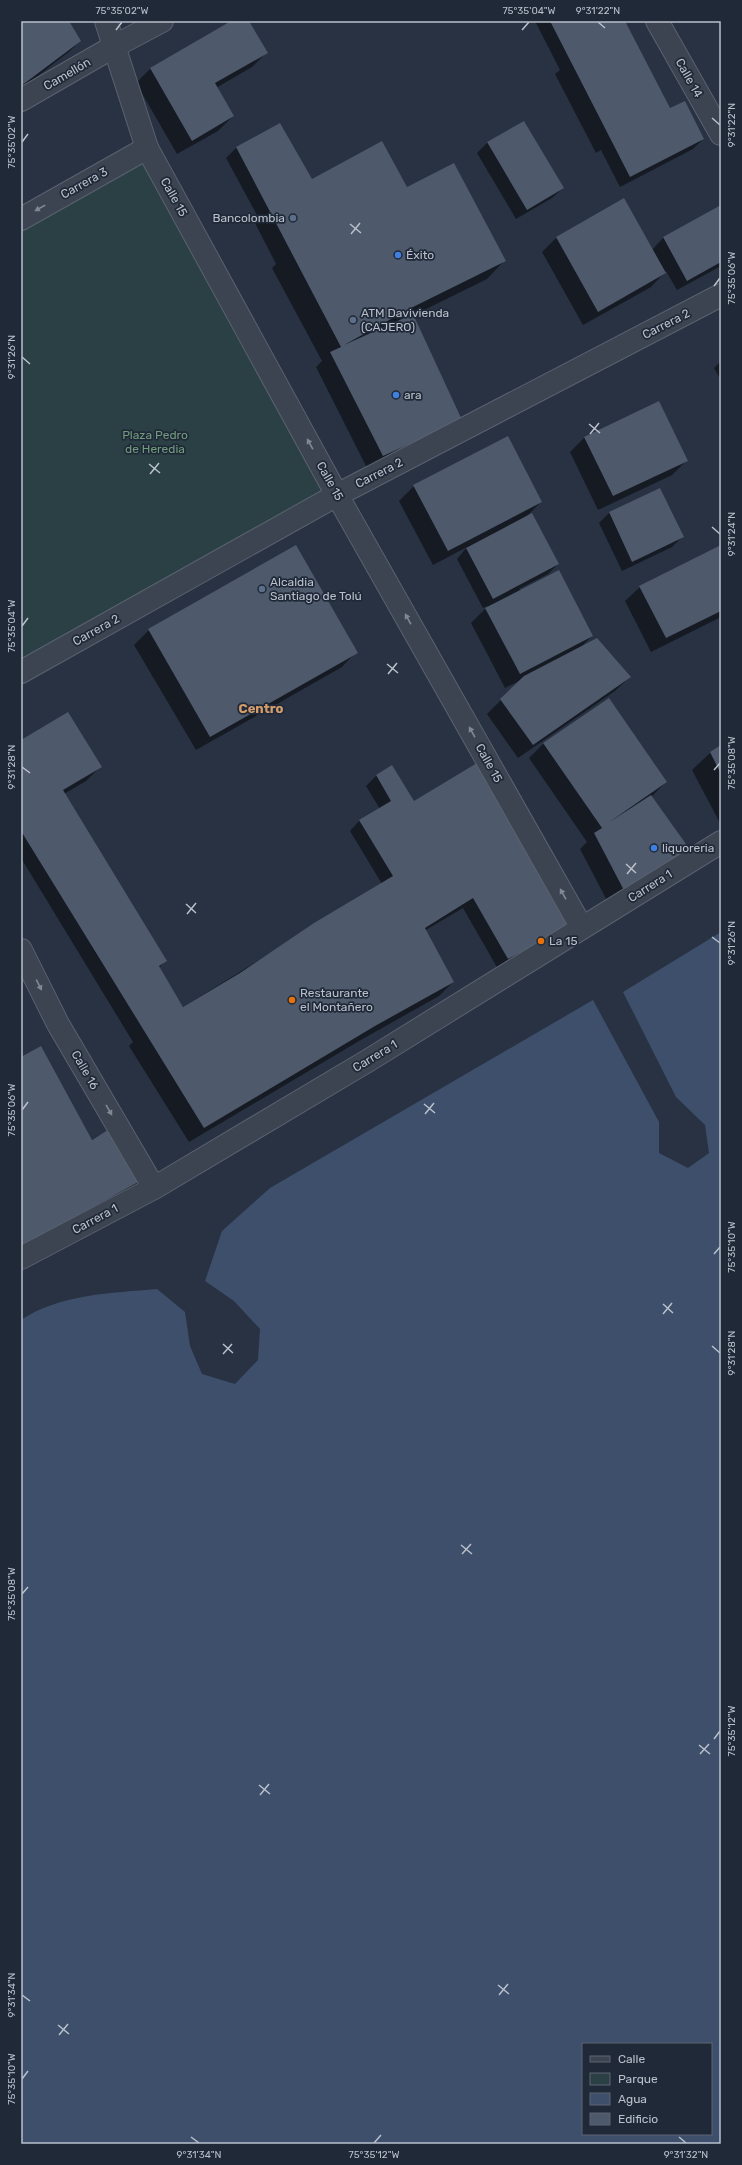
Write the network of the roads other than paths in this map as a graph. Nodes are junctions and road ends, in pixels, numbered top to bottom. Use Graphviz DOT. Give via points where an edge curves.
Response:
graph roads {
  1 [pos="106,21"];
  2 [pos="162,21"];
  3 [pos="657,21"];
  4 [pos="113,47"];
  5 [pos="21,100"];
  6 [pos="721,134"];
  7 [pos="148,148"];
  8 [pos="21,219"];
  9 [pos="721,295"];
  10 [pos="337,495"];
  11 [pos="21,672"];
  12 [pos="721,842"];
  13 [pos="582,928"];
  14 [pos="21,950"];
  15 [pos="154,1188"];
  16 [pos="21,1258"];
  1 -- 4 [label="street, Calle 15"];
  2 -- 4 [label="street"];
  3 -- 6 [label="street, Calle 14"];
  4 -- 5 [label="street, Camellón"];
  4 -- 7 [label="street, Calle 15"];
  7 -- 8 [label="street, Carrera 3, one-way"];
  10 -- 7 [label="street, Calle 15, one-way"];
  9 -- 10 [label="street, Carrera 2"];
  10 -- 11 [label="street, Carrera 2"];
  13 -- 10 [label="street, Calle 15, one-way"];
  12 -- 13 [label="street, Carrera 1"];
  13 -- 15 [label="street, Carrera 1" via="369,1060"];
  14 -- 15 [label="street, Calle 16, one-way" via="58,1024"];
  15 -- 16 [label="street, Carrera 1"];
}
